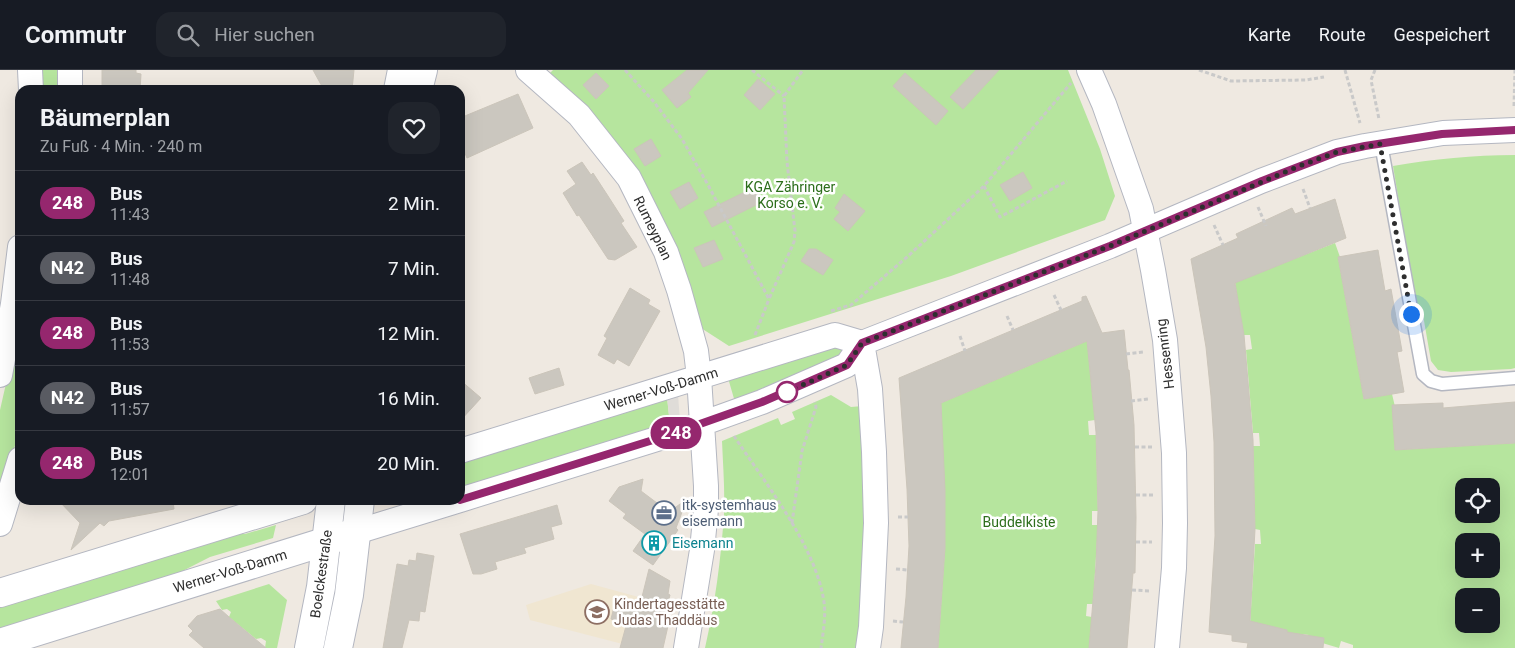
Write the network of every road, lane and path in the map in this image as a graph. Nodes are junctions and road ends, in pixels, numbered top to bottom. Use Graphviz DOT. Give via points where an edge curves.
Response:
graph roads {
  1 [pos="30,70"];
  2 [pos="70,70"];
  3 [pos="402,70"];
  4 [pos="423,70"];
  5 [pos="528,70"];
  6 [pos="625,70"];
  7 [pos="752,70"];
  8 [pos="803,70"];
  9 [pos="1199,70"];
  10 [pos="1345,70"];
  11 [pos="1375,70"];
  12 [pos="1515,70"];
  13 [pos="1082,75"];
  14 [pos="1324,78"];
  15 [pos="31,85"];
  16 [pos="70,85"];
  17 [pos="399,85"];
  18 [pos="419,85"];
  19 [pos="784,96"];
  20 [pos="1514,106"];
  21 [pos="1379,119"];
  22 [pos="1360,123"];
  23 [pos="1515,130"];
  24 [pos="1380,144"];
  25 [pos="1067,181"];
  26 [pos="984,186"];
  27 [pos="1303,189"];
  28 [pos="1258,207"];
  29 [pos="1310,208"];
  30 [pos="1214,225"];
  31 [pos="1266,226"];
  32 [pos="1145,231"];
  33 [pos="1223,245"];
  34 [pos="15,283"];
  35 [pos="1054,295"];
  36 [pos="769,299"];
  37 [pos="1061,310"];
  38 [pos="825,313"];
  39 [pos="1007,316"];
  40 [pos="1013,330"];
  41 [pos="763,333"];
  42 [pos="755,335"];
  43 [pos="960,336"];
  44 [pos="862,343"];
  45 [pos="752,344"];
  46 [pos="965,350"];
  47 [pos="1150,350"];
  48 [pos="1126,354"];
  49 [pos="0,375"];
  50 [pos="699,377"];
  51 [pos="1515,378"];
  52 [pos="814,398"];
  53 [pos="1156,398"];
  54 [pos="1131,401"];
  55 [pos="702,425"];
  56 [pos="732,432"];
  57 [pos="1159,446"];
  58 [pos="1135,447"];
  59 [pos="465,450"];
  60 [pos="15,475"];
  61 [pos="1160,494"];
  62 [pos="1136,495"];
  63 [pos="465,498"];
  64 [pos="287,505"];
  65 [pos="331,505"];
  66 [pos="359,505"];
  67 [pos="444,505"];
  68 [pos="895,516"];
  69 [pos="908,517"];
  70 [pos="0,524"];
  71 [pos="792,524"];
  72 [pos="356,532"];
  73 [pos="327,542"];
  74 [pos="1136,542"];
  75 [pos="1160,542"];
  76 [pos="894,569"];
  77 [pos="908,570"];
  78 [pos="1132,590"];
  79 [pos="1156,591"];
  80 [pos="0,593"];
  81 [pos="0,643"];
  82 [pos="309,648"];
  83 [pos="338,648"];
  84 [pos="686,648"];
  85 [pos="822,648"];
  86 [pos="868,648"];
  87 [pos="1167,648"];
  1 -- 15 [label="street"];
  2 -- 16 [label="street"];
  3 -- 17 [label="street"];
  4 -- 18 [label="street"];
  5 -- 50 [label="street, Rumeyplan" via="579,115 628,178 666,252 696,351"];
  6 -- 36 [label="path" via="682,138"];
  7 -- 19 [label="path"];
  8 -- 19 [label="path"];
  9 -- 14 [label="path" via="1230,81"];
  10 -- 22 [label="path"];
  11 -- 21 [label="path" via="1372,80"];
  12 -- 20 [label="path"];
  13 -- 26 [label="path"];
  13 -- 32 [label="street, Hessenring" via="1104,104 1136,193"];
  19 -- 36 [label="path" via="795,231 794,242"];
  23 -- 24 [label="street" via="1442,134"];
  24 -- 32 [label="street" via="1337,152"];
  24 -- 51 [label="lane" via="1423,374 1442,384"];
  25 -- 26 [label="path" via="1000,217"];
  26 -- 38 [label="path" via="851,305"];
  27 -- 29 [label="path"];
  28 -- 31 [label="path"];
  30 -- 33 [label="path"];
  32 -- 44 [label="street"];
  32 -- 87 [label="street, Hessenring" via="1164,340 1174,453 1174,568"];
  34 -- 49 [label="street"];
  35 -- 37 [label="path"];
  36 -- 42 [label="path"];
  39 -- 40 [label="path"];
  41 -- 42 [label="path"];
  42 -- 45 [label="path"];
  43 -- 46 [label="path"];
  44 -- 50 [label="street, Werner-Voß-Damm" via="835,335"];
  44 -- 55 [label="street, Werner-Voß-Damm" via="847,365"];
  44 -- 86 [label="street" via="870,390 876,523"];
  47 -- 48 [label="path"];
  50 -- 55 [label="street, Rumeyplan"];
  50 -- 59 [label="street, Werner-Voß-Damm"];
  52 -- 71 [label="path" via="816,407 802,451"];
  53 -- 54 [label="path"];
  55 -- 63 [label="street, Werner-Voß-Damm"];
  55 -- 84 [label="street, Rumeyplan" via="706,510"];
  56 -- 71 [label="path"];
  57 -- 58 [label="path"];
  60 -- 70 [label="street"];
  61 -- 62 [label="path"];
  64 -- 80 [label="street"];
  65 -- 73 [label="street, Boelckestraße"];
  66 -- 72 [label="street, Boelckestraße"];
  67 -- 72 [label="street, Werner-Voß-Damm"];
  68 -- 69 [label="path"];
  71 -- 85 [label="path" via="820,582 824,604"];
  72 -- 73 [label="street, Werner-Voß-Damm"];
  72 -- 83 [label="street, Boelckestraße" via="349,595"];
  73 -- 81 [label="street, Werner-Voß-Damm"];
  73 -- 82 [label="street, Boelckestraße"];
  74 -- 75 [label="path"];
  76 -- 77 [label="path"];
  78 -- 79 [label="path"];
}
